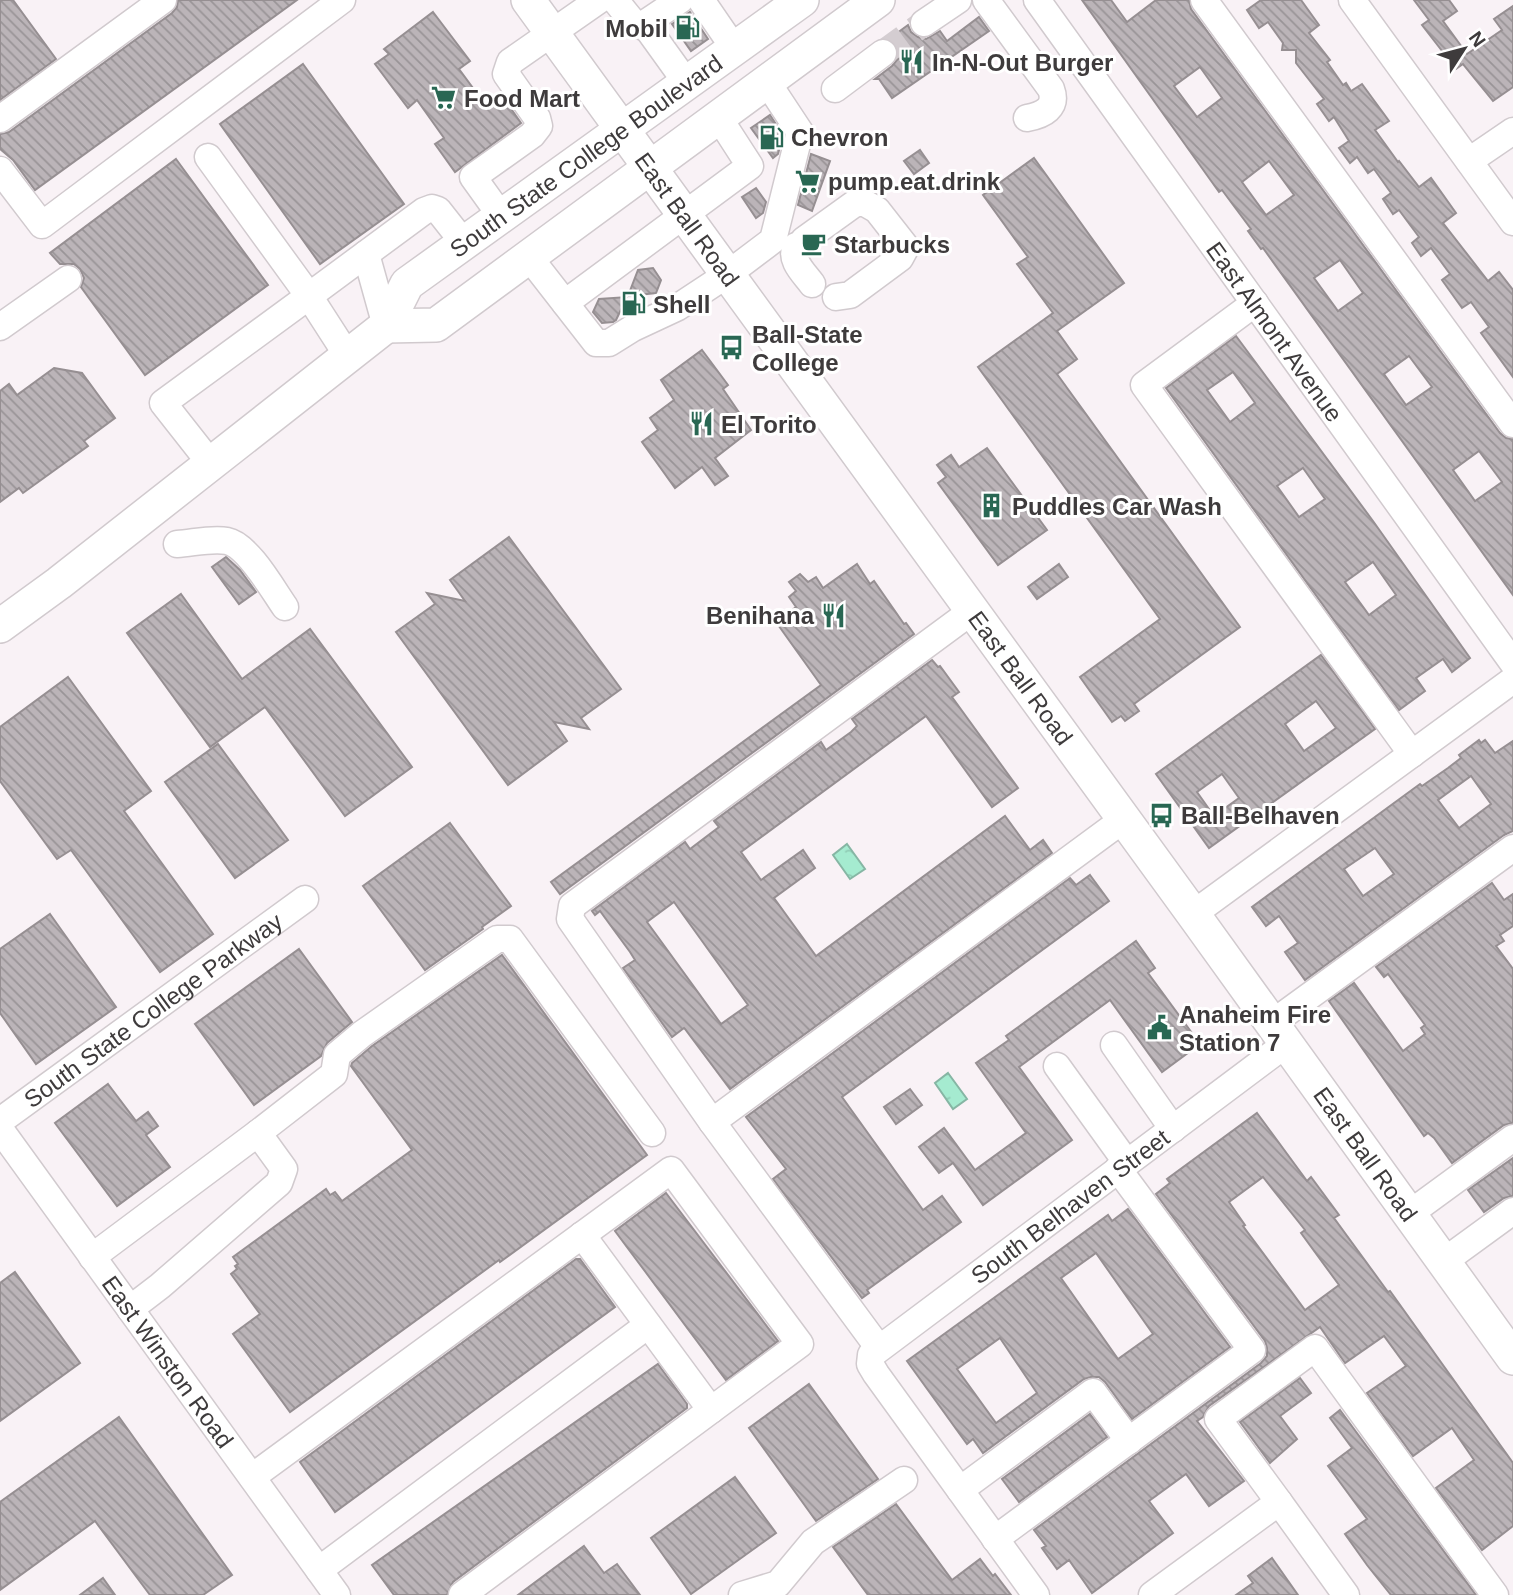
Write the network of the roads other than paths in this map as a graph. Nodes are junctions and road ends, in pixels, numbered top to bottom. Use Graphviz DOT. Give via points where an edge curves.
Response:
graph roads {
  1 [pos="163,0"];
  2 [pos="342,0"];
  3 [pos="528,0"];
  4 [pos="599,0"];
  5 [pos="615,0"];
  6 [pos="680,0"];
  7 [pos="701,0"];
  8 [pos="878,0"];
  9 [pos="958,0"];
  10 [pos="986,0"];
  11 [pos="1037,0"];
  12 [pos="1204,0"];
  13 [pos="1352,0"];
  14 [pos="785,5"];
  15 [pos="923,23"];
  16 [pos="645,25"];
  17 [pos="551,32"];
  18 [pos="734,48"];
  19 [pos="883,52"];
  20 [pos="686,82"];
  21 [pos="767,82"];
  22 [pos="835,89"];
  23 [pos="719,118"];
  24 [pos="1027,118"];
  25 [pos="0,119"];
  26 [pos="622,129"];
  27 [pos="1513,131"];
  28 [pos="208,157"];
  29 [pos="1469,161"];
  30 [pos="750,166"];
  31 [pos="650,168"];
  32 [pos="0,170"];
  33 [pos="789,174"];
  34 [pos="501,216"];
  35 [pos="685,216"];
  36 [pos="1513,222"];
  37 [pos="464,243"];
  38 [pos="366,254"];
  39 [pos="529,257"];
  40 [pos="727,274"];
  41 [pos="68,279"];
  42 [pos="812,284"];
  43 [pos="309,296"];
  44 [pos="836,297"];
  45 [pos="565,303"];
  46 [pos="1255,303"];
  47 [pos="386,326"];
  48 [pos="0,327"];
  49 [pos="347,355"];
  50 [pos="1513,424"];
  51 [pos="211,464"];
  52 [pos="177,544"];
  53 [pos="285,607"];
  54 [pos="972,611"];
  55 [pos="0,626"];
  56 [pos="1513,663"];
  57 [pos="1513,680"];
  58 [pos="1412,754"];
  59 [pos="1124,819"];
  60 [pos="1513,848"];
  61 [pos="305,899"];
  62 [pos="1194,915"];
  63 [pos="1279,1034"];
  64 [pos="1114,1045"];
  65 [pos="1058,1066"];
  66 [pos="0,1121"];
  67 [pos="712,1122"];
  68 [pos="0,1129"];
  69 [pos="1173,1129"];
  70 [pos="258,1133"];
  71 [pos="652,1133"];
  72 [pos="1513,1138"];
  73 [pos="1123,1166"];
  74 [pos="1513,1211"];
  75 [pos="1409,1214"];
  76 [pos="582,1235"];
  77 [pos="92,1257"];
  78 [pos="1443,1262"];
  79 [pos="130,1309"];
  80 [pos="648,1325"];
  81 [pos="878,1348"];
  82 [pos="1513,1358"];
  83 [pos="711,1410"];
  84 [pos="1129,1441"];
  85 [pos="252,1477"];
  86 [pos="904,1480"];
  87 [pos="960,1490"];
  88 [pos="1279,1502"];
  89 [pos="995,1539"];
  90 [pos="319,1570"];
  91 [pos="1169,1590"];
  92 [pos="337,1595"];
  93 [pos="462,1595"];
  94 [pos="742,1595"];
  95 [pos="1036,1595"];
  96 [pos="1346,1595"];
  97 [pos="1495,1595"];
  1 -- 25 [label="street"];
  2 -- 32 [label="street" via="42,225"];
  3 -- 17 [label="main road, East Ball Road"];
  4 -- 17 [label="street"];
  5 -- 16 [label="street" via="632,21"];
  6 -- 16 [label="street"];
  7 -- 18 [label="street"];
  8 -- 21 [label="main road, South State College Boulevard"];
  9 -- 15 [label="street"];
  10 -- 24 [label="street" via="1054,96 1049,110"];
  11 -- 46 [label="street, East Almont Avenue"];
  12 -- 50 [label="street"];
  13 -- 29 [label="street"];
  14 -- 18 [label="main road, South State College Boulevard"];
  16 -- 20 [label="street"];
  17 -- 26 [label="main road, East Ball Road"];
  17 -- 34 [label="street" via="510,62 506,74 539,125 532,135 473,177"];
  18 -- 20 [label="main road, South State College Boulevard"];
  19 -- 22 [label="street"];
  20 -- 26 [label="main road, South State College Boulevard"];
  21 -- 23 [label="main road, South State College Boulevard"];
  21 -- 33 [label="street" via="800,131"];
  23 -- 30 [label="street"];
  23 -- 31 [label="main road, South State College Boulevard"];
  26 -- 31 [label="main road, East Ball Road"];
  26 -- 34 [label="main road, South State College Boulevard"];
  27 -- 29 [label="street"];
  28 -- 43 [label="street"];
  29 -- 36 [label="street"];
  30 -- 33 [label="street"];
  30 -- 35 [label="street"];
  31 -- 35 [label="main road, East Ball Road"];
  31 -- 39 [label="main road, South State College Boulevard"];
  33 -- 40 [label="street" via="773,240"];
  34 -- 37 [label="main road, South State College Boulevard"];
  35 -- 40 [label="main road, East Ball Road"];
  35 -- 45 [label="street"];
  37 -- 38 [label="street" via="432,208"];
  37 -- 47 [label="main road, South State College Boulevard" via="407,284"];
  38 -- 43 [label="street"];
  38 -- 47 [label="street"];
  39 -- 45 [label="street"];
  39 -- 47 [label="main road, South State College Boulevard" via="436,325"];
  40 -- 45 [label="street" via="678,307 609,343 596,343"];
  40 -- 54 [label="main road, East Ball Road"];
  41 -- 48 [label="street"];
  42 -- 44 [label="street" via="794,260 793,251 855,204 870,204 906,247 900,258 849,295"];
  43 -- 49 [label="street"];
  43 -- 51 [label="street" via="163,403"];
  46 -- 56 [label="street, East Almont Avenue"];
  46 -- 58 [label="street" via="1144,385"];
  47 -- 49 [label="main road, South State College Boulevard"];
  49 -- 51 [label="main road, South State College Boulevard"];
  51 -- 55 [label="main road, South State College Boulevard"];
  52 -- 53 [label="street" via="231,541 242,548"];
  54 -- 59 [label="main road, East Ball Road"];
  54 -- 67 [label="street" via="572,906 570,919"];
  57 -- 58 [label="street"];
  58 -- 62 [label="street"];
  59 -- 62 [label="main road, East Ball Road"];
  59 -- 67 [label="street"];
  60 -- 63 [label="street, South Belhaven Street"];
  61 -- 66 [label="street, South State College Parkway"];
  62 -- 63 [label="main road, East Ball Road"];
  63 -- 69 [label="street, South Belhaven Street"];
  63 -- 75 [label="main road, East Ball Road"];
  64 -- 69 [label="street"];
  65 -- 73 [label="street"];
  67 -- 81 [label="street"];
  68 -- 77 [label="street, East Winston Road"];
  69 -- 73 [label="street, South Belhaven Street"];
  70 -- 71 [label="street" via="334,1074 337,1055 362,1034 497,939 510,939"];
  70 -- 77 [label="street"];
  70 -- 79 [label="street" via="284,1169 279,1182"];
  72 -- 75 [label="street"];
  73 -- 81 [label="street, South Belhaven Street"];
  73 -- 84 [label="street" via="1252,1350"];
  74 -- 78 [label="street"];
  75 -- 78 [label="main road, East Ball Road"];
  76 -- 80 [label="street"];
  76 -- 83 [label="street" via="671,1170 704,1213 800,1344"];
  76 -- 85 [label="street"];
  77 -- 79 [label="street, East Winston Road"];
  78 -- 82 [label="main road, East Ball Road"];
  79 -- 85 [label="street, East Winston Road"];
  80 -- 83 [label="street"];
  80 -- 90 [label="street"];
  81 -- 87 [label="street" via="870,1364"];
  83 -- 93 [label="street"];
  84 -- 87 [label="street" via="1093,1392"];
  84 -- 89 [label="street"];
  85 -- 90 [label="street, East Winston Road"];
  86 -- 94 [label="street" via="813,1542 778,1584"];
  87 -- 89 [label="street"];
  88 -- 91 [label="street"];
  88 -- 96 [label="street"];
  88 -- 97 [label="street" via="1218,1419 1315,1348"];
  89 -- 95 [label="street"];
  90 -- 92 [label="street, East Winston Road"];
}
